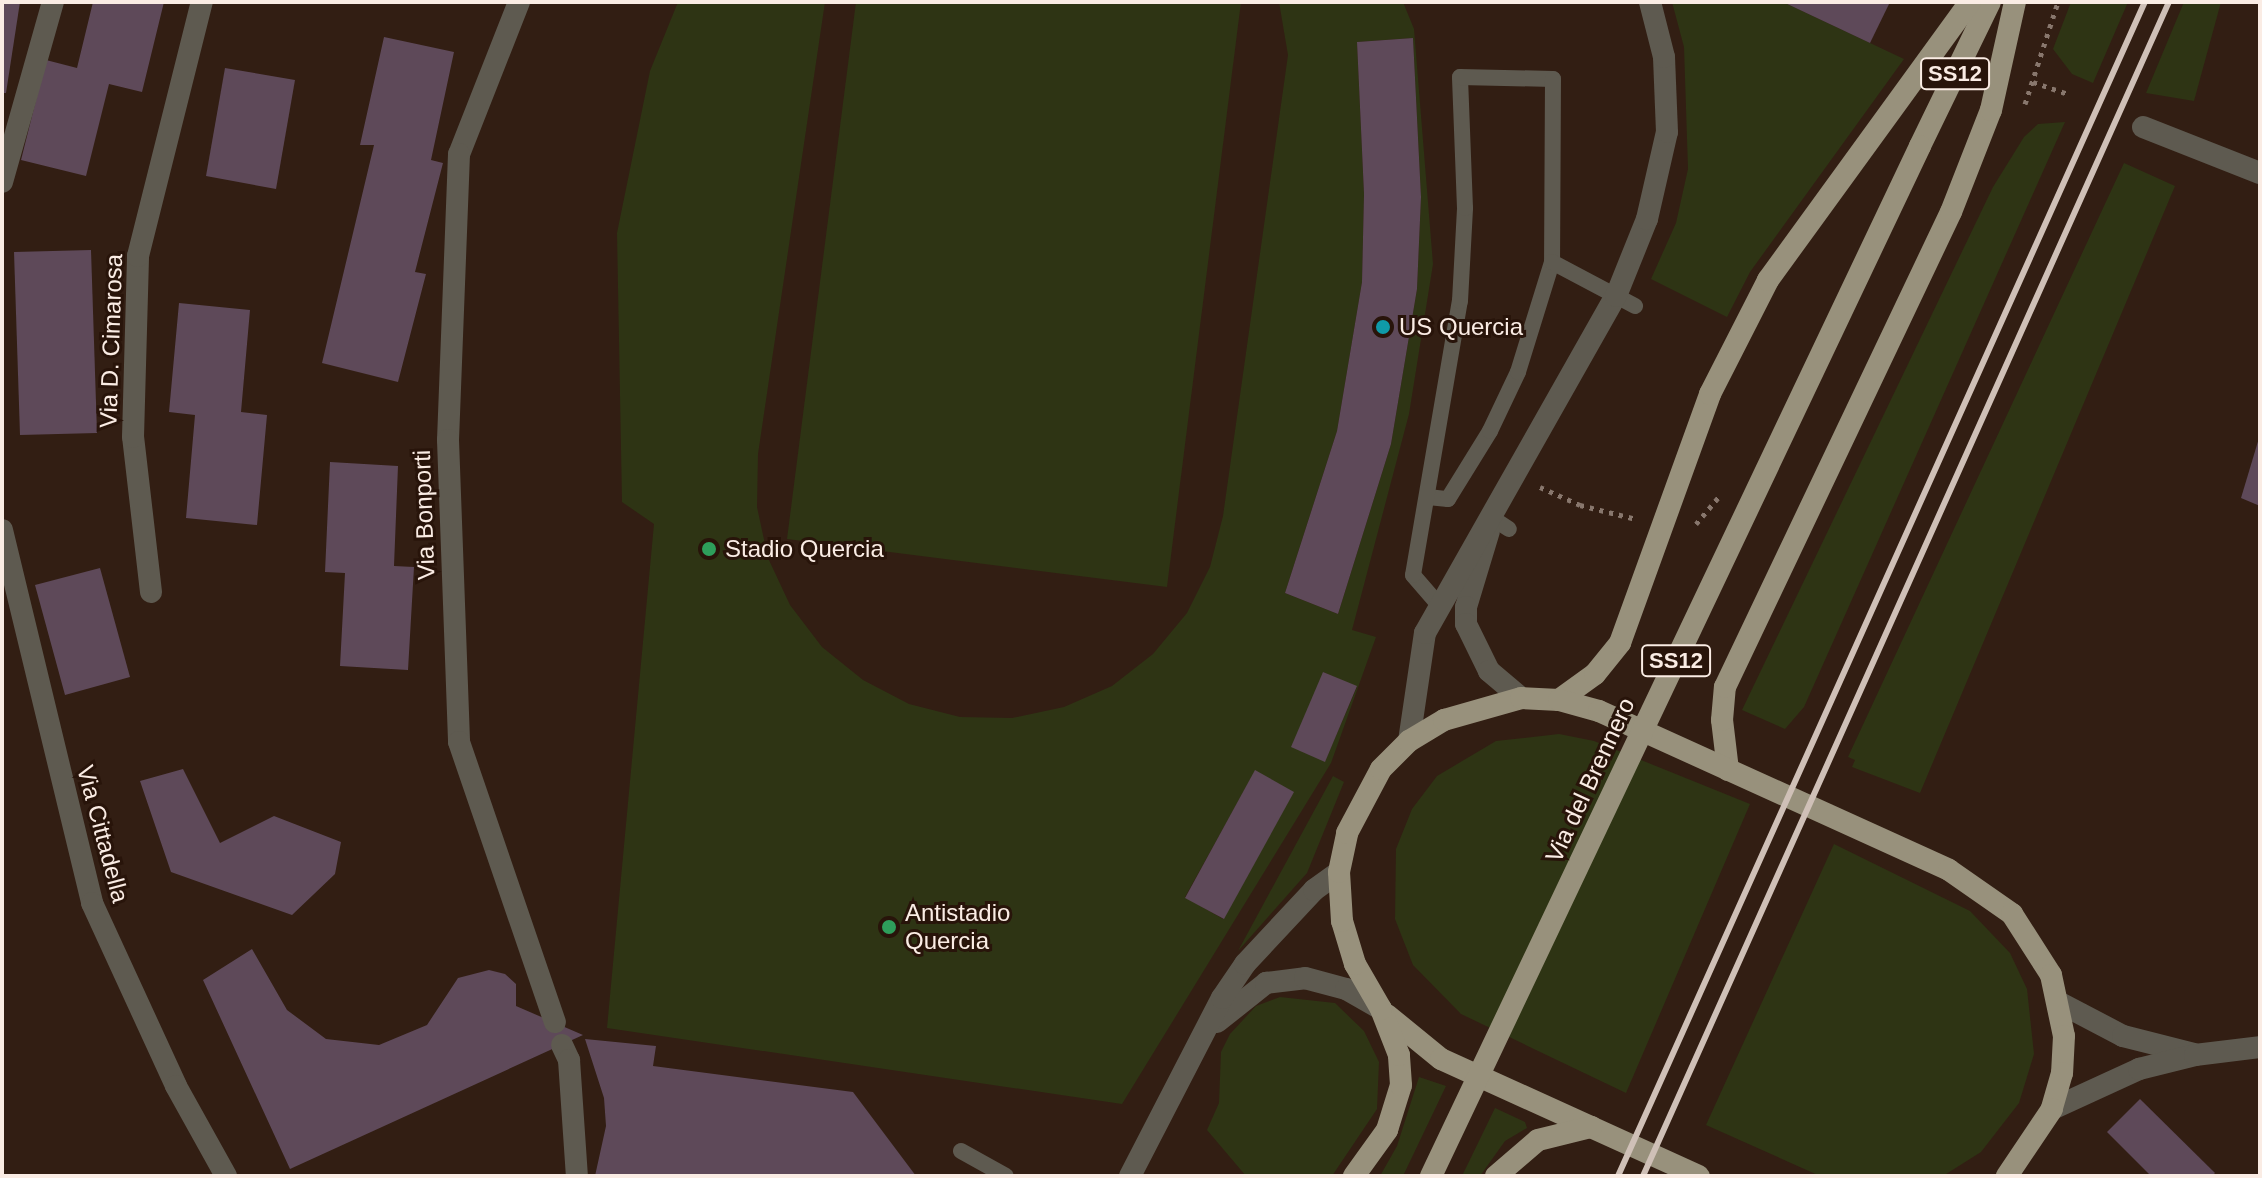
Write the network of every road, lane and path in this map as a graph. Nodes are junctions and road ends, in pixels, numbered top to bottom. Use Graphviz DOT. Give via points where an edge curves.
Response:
graph roads {
  1 [pos="53,2"];
  2 [pos="202,2"];
  3 [pos="519,2"];
  4 [pos="1650,2"];
  5 [pos="1970,2"];
  6 [pos="1990,2"];
  7 [pos="2015,2"];
  8 [pos="2058,2"];
  9 [pos="2067,94"];
  10 [pos="2143,127"];
  11 [pos="2260,173"];
  12 [pos="2,182"];
  13 [pos="1552,262"];
  14 [pos="1626,301"];
  15 [pos="1540,487"];
  16 [pos="1428,497"];
  17 [pos="1644,522"];
  18 [pos="1500,523"];
  19 [pos="2,530"];
  20 [pos="151,592"];
  21 [pos="1438,604"];
  22 [pos="1521,698"];
  23 [pos="1559,700"];
  24 [pos="1409,741"];
  25 [pos="1728,770"];
  26 [pos="1339,872"];
  27 [pos="2060,1003"];
  28 [pos="1381,1009"];
  29 [pos="555,1022"];
  30 [pos="1208,1031"];
  31 [pos="562,1045"];
  32 [pos="2260,1047"];
  33 [pos="2195,1055"];
  34 [pos="2052,1109"];
  35 [pos="1591,1127"];
  36 [pos="961,1151"];
  37 [pos="226,1176"];
  38 [pos="577,1176"];
  39 [pos="1006,1176"];
  40 [pos="1130,1176"];
  41 [pos="1354,1176"];
  42 [pos="1431,1176"];
  43 [pos="1496,1176"];
  44 [pos="1699,1176"];
  45 [pos="2007,1176"];
  1 -- 12 [label="street"];
  2 -- 20 [label="street, Via D. Cimarosa" via="138,256 133,437"];
  3 -- 29 [label="street, Via Bonporti" via="459,154 448,440 459,742"];
  4 -- 14 [label="street" via="1664,57 1667,132"];
  5 -- 23 [label="main road" via="1768,280 1710,394 1620,643 1595,674"];
  6 -- 42 [label="main road, Via del Brennero / SS12, bridge"];
  7 -- 25 [label="main road" via="1991,110 1951,212 1725,687 1722,720"];
  8 -- 9 [label="path" via="2033,82"];
  10 -- 11 [label="street"];
  13 -- 14 [label="lane"];
  13 -- 16 [label="lane" via="1518,372 1490,431 1448,499"];
  13 -- 16 [label="lane" via="1553,79 1460,77 1465,208 1460,301"];
  14 -- 18 [label="street"];
  15 -- 17 [label="path" via="1580,505"];
  16 -- 21 [label="lane" via="1413,575"];
  18 -- 21 [label="street" via="1466,552"];
  18 -- 22 [label="street" via="1466,607 1466,624 1489,671"];
  19 -- 37 [label="street, Via Cittadella" via="92,903 176,1086"];
  21 -- 24 [label="street" via="1425,633"];
  22 -- 23 [label="main road"];
  22 -- 24 [label="main road" via="1444,720"];
  23 -- 25 [label="main road" via="1599,711"];
  24 -- 26 [label="main road" via="1361,799"];
  25 -- 27 [label="main road" via="1983,890 2012,914 2037,946"];
  26 -- 28 [label="main road" via="1346,935 1355,964"];
  26 -- 30 [label="street" via="1314,890 1245,964"];
  27 -- 33 [label="street" via="2123,1036"];
  27 -- 34 [label="main road" via="2062,1073"];
  28 -- 30 [label="street" via="1346,989 1292,980 1266,983"];
  28 -- 35 [label="main road" via="1406,1036 1441,1059"];
  28 -- 41 [label="main road" via="1399,1055 1401,1085 1387,1130"];
  30 -- 40 [label="street"];
  31 -- 38 [label="street" via="569,1060"];
  32 -- 33 [label="street"];
  33 -- 34 [label="street" via="2139,1069"];
  34 -- 45 [label="main road"];
  35 -- 43 [label="main road" via="1538,1140"];
  35 -- 44 [label="main road"];
  36 -- 39 [label="lane"];
}
